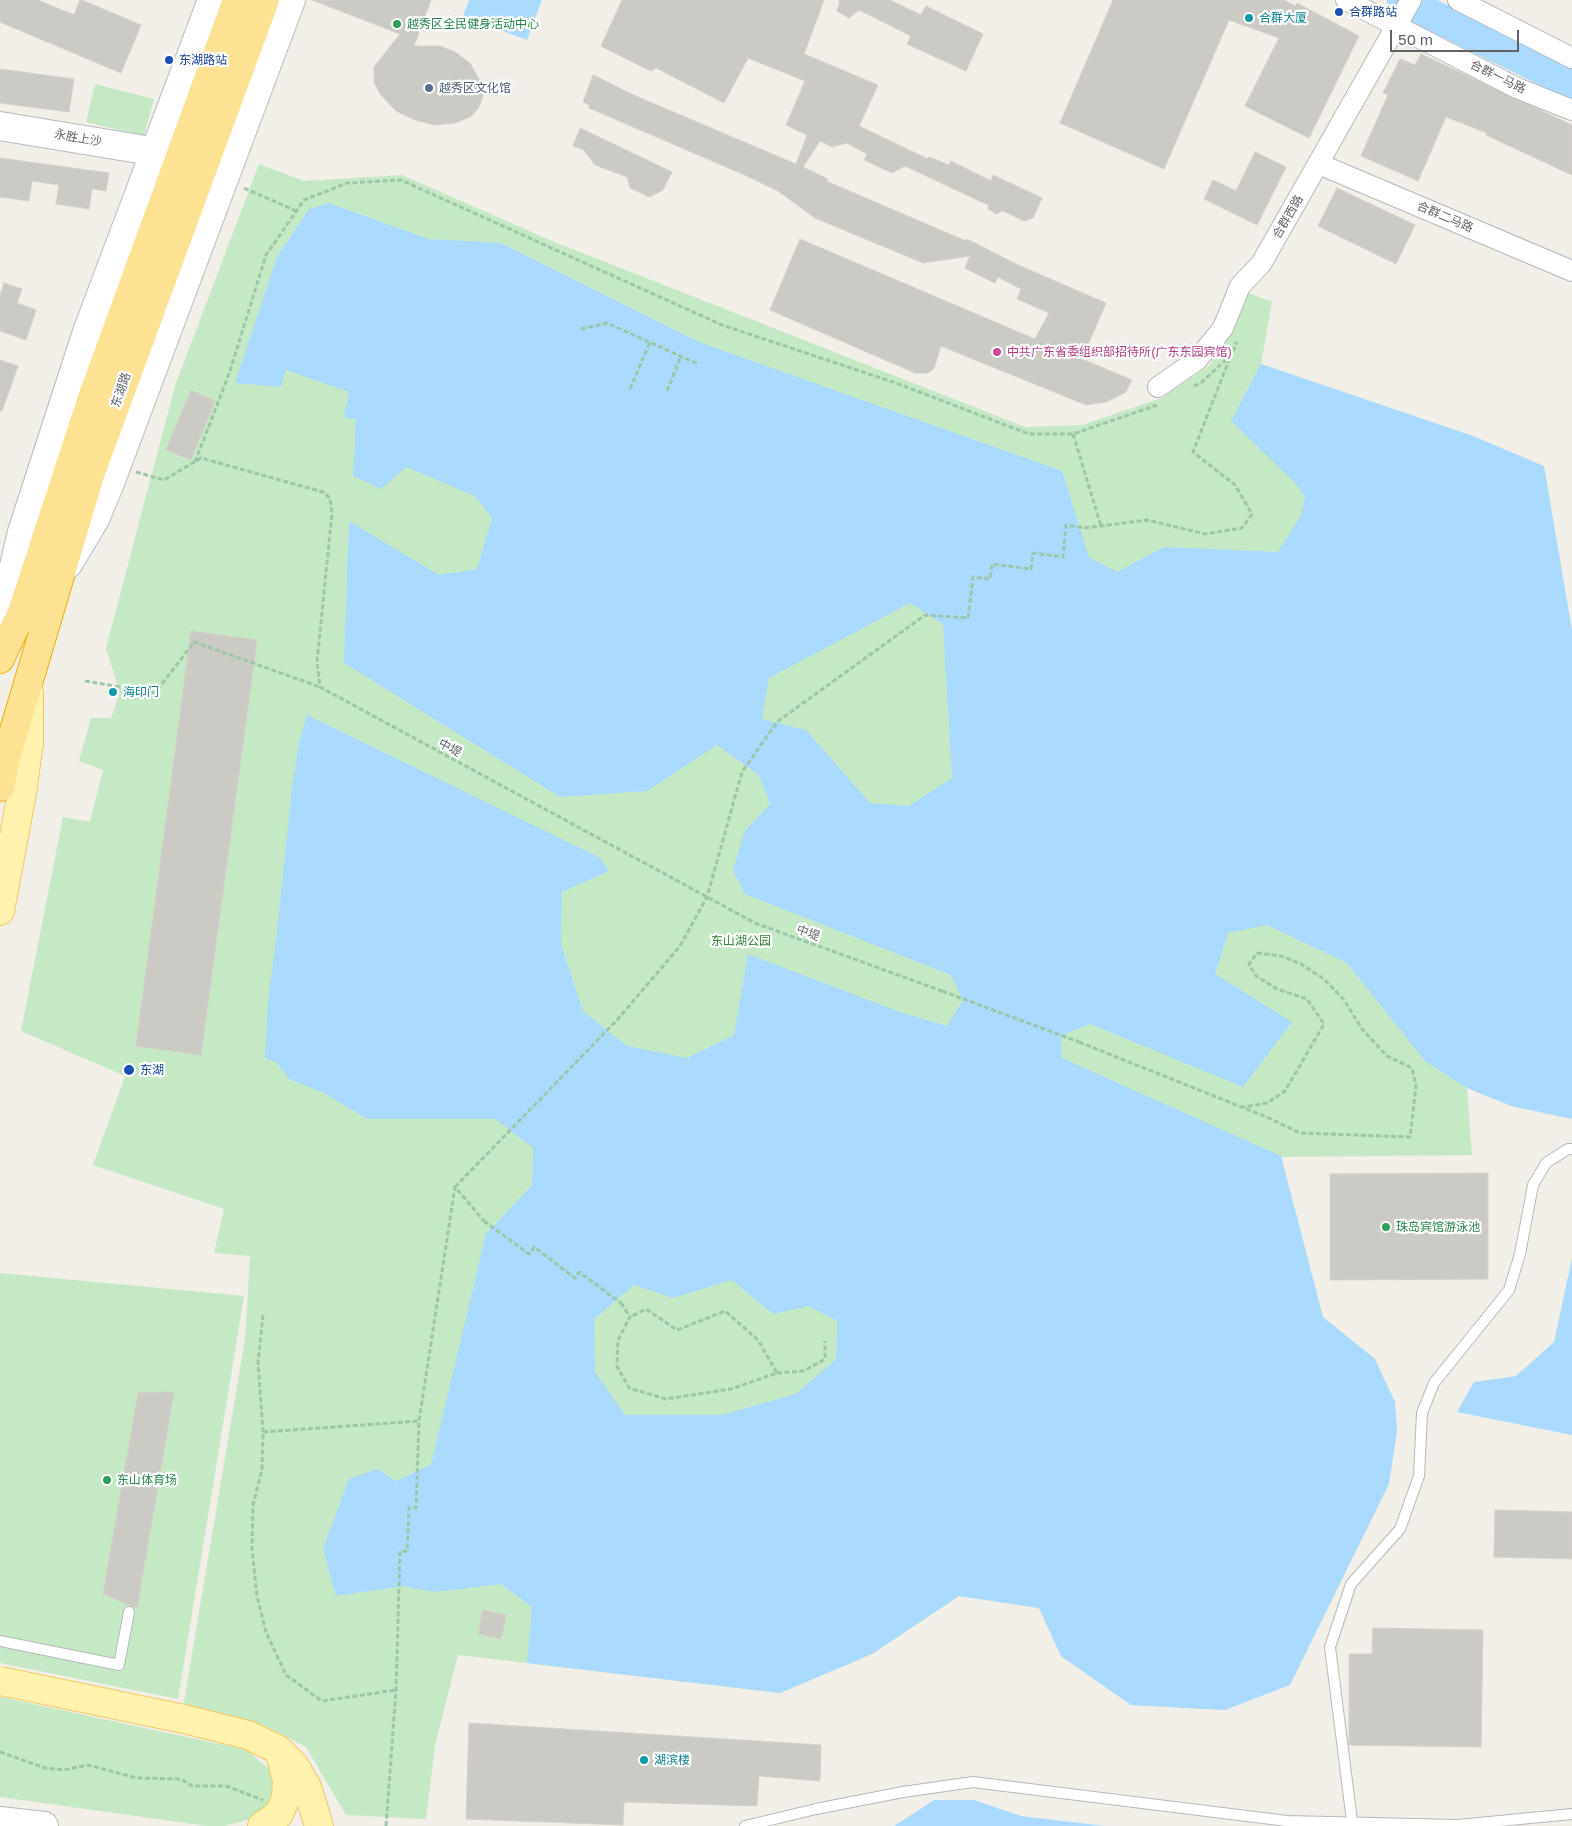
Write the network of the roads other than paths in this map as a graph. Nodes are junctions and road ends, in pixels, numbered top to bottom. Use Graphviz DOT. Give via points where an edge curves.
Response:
graph roads {
  1 [pos="212,0"];
  2 [pos="237,0"];
  3 [pos="265,0"];
  4 [pos="291,0"];
  5 [pos="1346,0"];
  6 [pos="1458,0"];
  7 [pos="1404,14"];
  8 [pos="1572,58"];
  9 [pos="1572,110"];
  10 [pos="0,126"];
  11 [pos="156,152"];
  12 [pos="1319,164"];
  13 [pos="1572,271"];
  14 [pos="1159,395"];
  15 [pos="11,528"];
  16 [pos="62,574"];
  17 [pos="0,625"];
  18 [pos="0,659"];
  19 [pos="29,684"];
  20 [pos="0,787"];
  21 [pos="0,912"];
  22 [pos="1572,1149"];
  23 [pos="129,1612"];
  24 [pos="0,1641"];
  25 [pos="0,1681"];
  26 [pos="279,1750"];
  27 [pos="1572,1814"];
  28 [pos="270,1820"];
  29 [pos="0,1821"];
  30 [pos="1352,1821"];
  31 [pos="44,1826"];
  32 [pos="319,1826"];
  33 [pos="745,1826"];
  1 -- 11 [label="main road"];
  2 -- 18 [label="highway, 东湖路" via="78,438 32,582"];
  3 -- 16 [label="highway, 东湖路" via="90,475"];
  4 -- 16 [label="main road" via="110,483 95,519"];
  5 -- 7 [label="street, 合群一马路"];
  6 -- 8 [label="street"];
  7 -- 9 [label="street, 合群一马路" via="1517,88"];
  7 -- 12 [label="street, 合群西路"];
  10 -- 11 [label="main road, 永胜上沙"];
  11 -- 15 [label="main road"];
  12 -- 13 [label="street, 合群二马路"];
  12 -- 14 [label="street, 合群西路" via="1261,264 1240,286 1223,328 1197,360"];
  15 -- 17 [label="main road"];
  16 -- 19 [label="highway, 东湖路"];
  19 -- 20 [label="highway, 东湖路"];
  19 -- 21 [label="main road" via="23,785"];
  22 -- 30 [label="lane" via="1546,1163 1533,1185 1520,1254 1509,1290 1434,1384 1422,1413 1419,1476 1400,1529 1351,1584 1330,1647"];
  23 -- 24 [label="lane" via="119,1665"];
  25 -- 26 [label="main road, bridge" via="184,1719 248,1735"];
  26 -- 28 [label="main road" via="287,1780 286,1798"];
  26 -- 32 [label="main road" via="294,1765 307,1787"];
  27 -- 30 [label="lane" via="1458,1825"];
  29 -- 31 [label="main road"];
  30 -- 33 [label="lane" via="1287,1821 973,1782 903,1792"];
}
